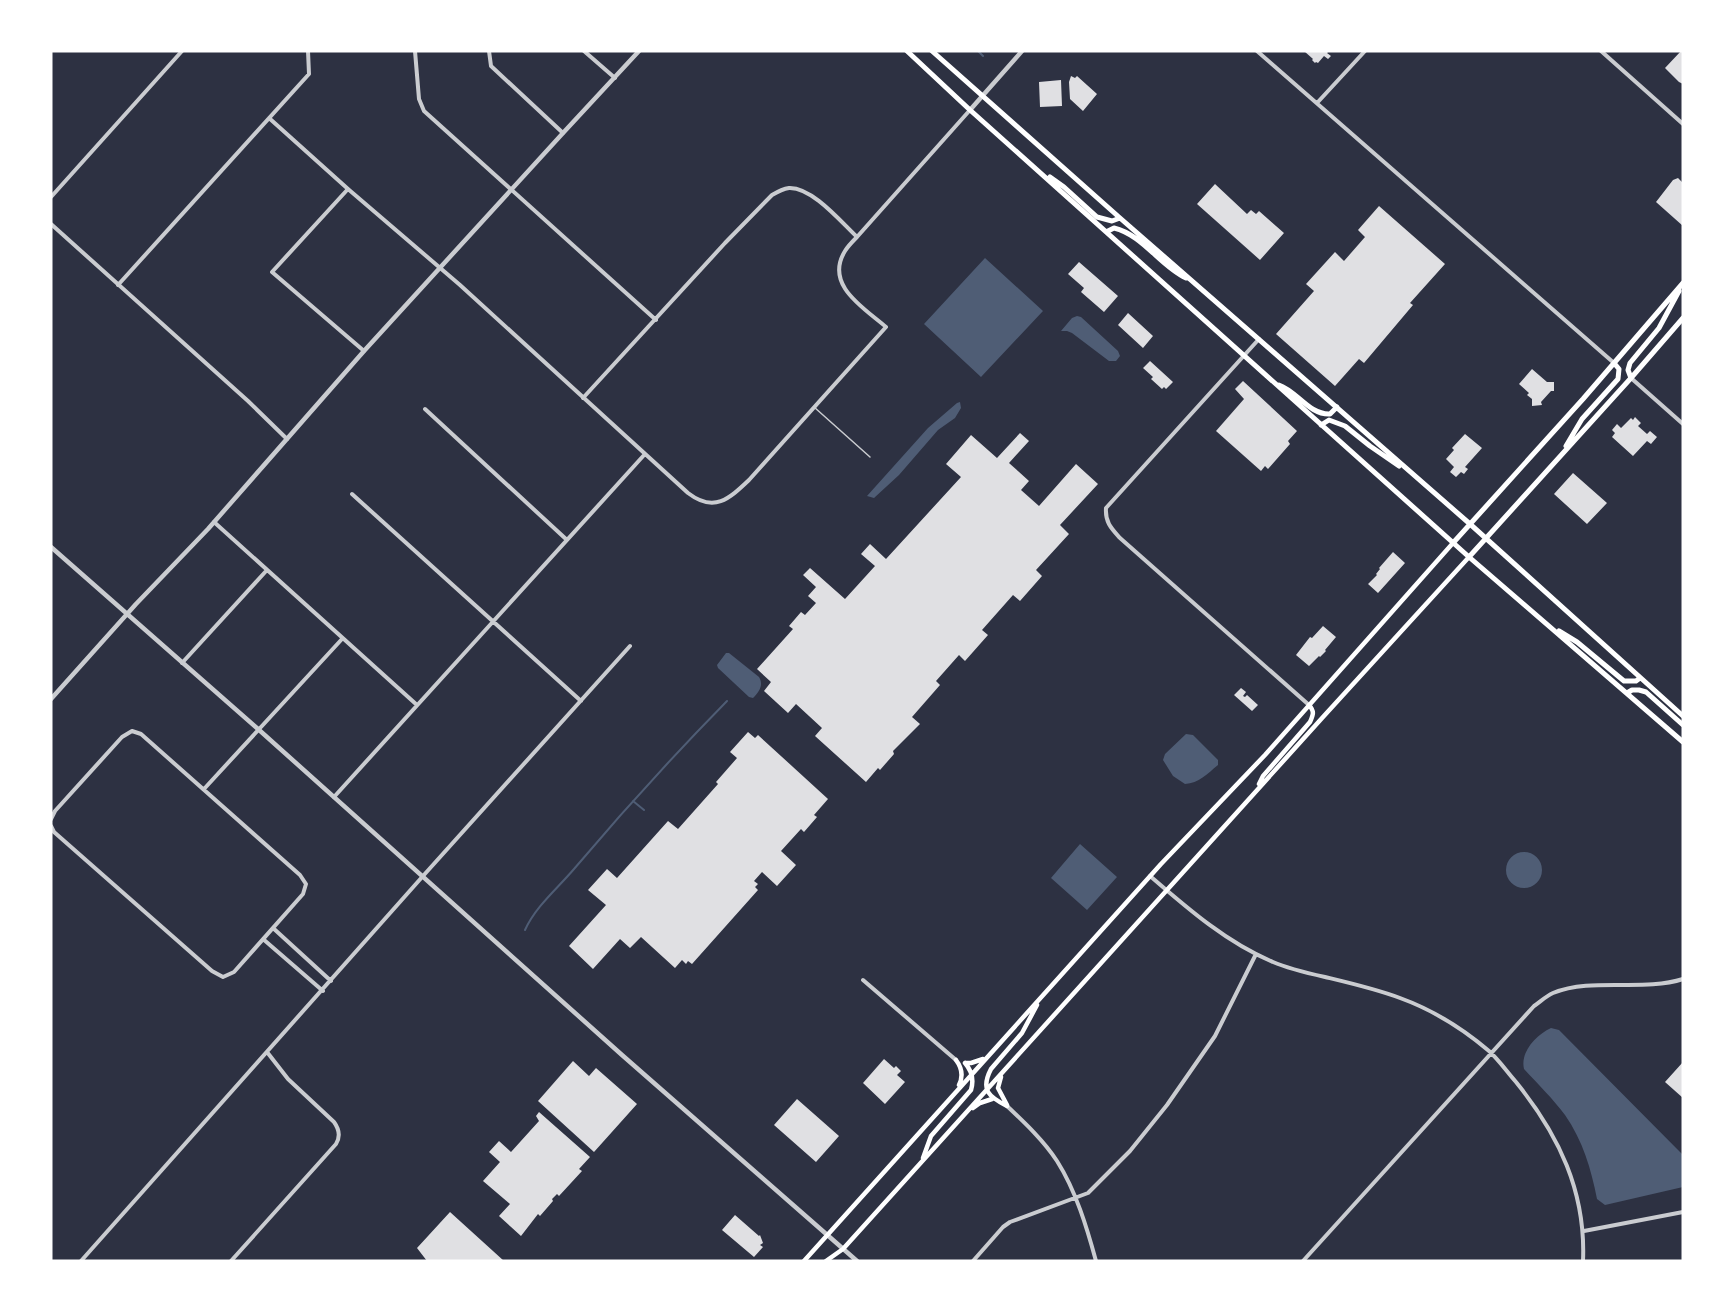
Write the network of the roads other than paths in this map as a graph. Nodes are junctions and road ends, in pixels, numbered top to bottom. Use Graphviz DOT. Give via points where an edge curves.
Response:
graph roads {
  1 [pos="182,51"];
  2 [pos="308,51"];
  3 [pos="415,51"];
  4 [pos="489,51"];
  5 [pos="584,51"];
  6 [pos="639,51"];
  7 [pos="907,51"];
  8 [pos="932,51"];
  9 [pos="1022,51"];
  10 [pos="1257,51"];
  11 [pos="1365,51"];
  12 [pos="1601,51"];
  13 [pos="615,78"];
  14 [pos="982,96"];
  15 [pos="1317,103"];
  16 [pos="970,110"];
  17 [pos="269,118"];
  18 [pos="1683,124"];
  19 [pos="563,133"];
  20 [pos="1034,167"];
  21 [pos="348,189"];
  22 [pos="512,190"];
  23 [pos="51,197"];
  24 [pos="1119,218"];
  25 [pos="51,224"];
  26 [pos="1106,232"];
  27 [pos="857,237"];
  28 [pos="440,268"];
  29 [pos="1194,282"];
  30 [pos="1683,284"];
  31 [pos="118,285"];
  32 [pos="1683,318"];
  33 [pos="656,320"];
  34 [pos="1259,339"];
  35 [pos="364,351"];
  36 [pos="1244,356"];
  37 [pos="1614,363"];
  38 [pos="1630,378"];
  39 [pos="1276,384"];
  40 [pos="583,398"];
  41 [pos="813,407"];
  42 [pos="1337,407"];
  43 [pos="425,409"];
  44 [pos="1683,424"];
  45 [pos="1321,425"];
  46 [pos="287,439"];
  47 [pos="645,454"];
  48 [pos="870,457"];
  49 [pos="1559,457"];
  50 [pos="1411,473"];
  51 [pos="352,494"];
  52 [pos="214,522"];
  53 [pos="1470,524"];
  54 [pos="1485,538"];
  55 [pos="567,540"];
  56 [pos="1454,543"];
  57 [pos="51,547"];
  58 [pos="1469,557"];
  59 [pos="267,570"];
  60 [pos="128,614"];
  61 [pos="1543,620"];
  62 [pos="492,622"];
  63 [pos="342,639"];
  64 [pos="630,646"];
  65 [pos="182,663"];
  66 [pos="1640,678"];
  67 [pos="1627,693"];
  68 [pos="51,699"];
  69 [pos="581,701"];
  70 [pos="417,705"];
  71 [pos="1309,705"];
  72 [pos="1683,716"];
  73 [pos="1683,725"];
  74 [pos="258,729"];
  75 [pos="1683,742"];
  76 [pos="204,789"];
  77 [pos="1256,790"];
  78 [pos="334,796"];
  79 [pos="51,819"];
  80 [pos="51,826"];
  81 [pos="423,876"];
  82 [pos="1150,876"];
  83 [pos="1167,890"];
  84 [pos="273,928"];
  85 [pos="264,939"];
  86 [pos="1256,954"];
  87 [pos="1683,979"];
  88 [pos="863,980"];
  89 [pos="331,981"];
  90 [pos="322,990"];
  91 [pos="1040,998"];
  92 [pos="267,1052"];
  93 [pos="1492,1053"];
  94 [pos="988,1056"];
  95 [pos="956,1060"];
  96 [pos="965,1063"];
  97 [pos="1003,1072"];
  98 [pos="972,1074"];
  99 [pos="987,1090"];
  100 [pos="955,1092"];
  101 [pos="992,1099"];
  102 [pos="1007,1106"];
  103 [pos="962,1118"];
  104 [pos="921,1163"];
  105 [pos="1075,1198"];
  106 [pos="1683,1212"];
  107 [pos="1584,1231"];
  108 [pos="826,1234"];
  109 [pos="843,1249"];
  110 [pos="81,1261"];
  111 [pos="231,1261"];
  112 [pos="804,1261"];
  113 [pos="826,1261"];
  114 [pos="857,1261"];
  115 [pos="973,1261"];
  116 [pos="1096,1261"];
  117 [pos="1303,1261"];
  118 [pos="1583,1261"];
  1 -- 23 [label="street"];
  2 -- 17 [label="street" via="309,74"];
  3 -- 22 [label="street" via="419,99 424,111"];
  4 -- 19 [label="street" via="491,66"];
  5 -- 13 [label="street"];
  6 -- 13 [label="street"];
  7 -- 16 [label="main road"];
  8 -- 14 [label="main road"];
  9 -- 14 [label="street"];
  10 -- 15 [label="street"];
  11 -- 15 [label="street"];
  12 -- 18 [label="street"];
  13 -- 19 [label="street"];
  14 -- 16 [label="street"];
  14 -- 24 [label="main road"];
  15 -- 37 [label="street"];
  16 -- 20 [label="main road"];
  16 -- 27 [label="street"];
  17 -- 21 [label="street"];
  17 -- 31 [label="street"];
  19 -- 22 [label="street"];
  20 -- 24 [label="main road" via="1097,216 1112,221"];
  20 -- 26 [label="main road"];
  21 -- 28 [label="street"];
  21 -- 35 [label="street" via="272,272"];
  22 -- 28 [label="street"];
  22 -- 33 [label="street"];
  24 -- 29 [label="main road"];
  25 -- 31 [label="street"];
  26 -- 29 [label="main road" via="1122,230 1174,272"];
  26 -- 36 [label="main road"];
  27 -- 33 [label="street" via="804,192 780,190 759,207"];
  27 -- 41 [label="street" via="845,251 839,276 850,297 886,327"];
  28 -- 35 [label="street"];
  28 -- 40 [label="street"];
  29 -- 34 [label="main road"];
  30 -- 37 [label="main road"];
  30 -- 38 [label="main road" via="1659,328 1630,363"];
  31 -- 46 [label="street"];
  32 -- 38 [label="main road"];
  33 -- 40 [label="street"];
  34 -- 36 [label="street"];
  34 -- 42 [label="main road"];
  35 -- 46 [label="street"];
  36 -- 39 [label="main road"];
  36 -- 71 [label="street" via="1106,507 1106,516 1108,525 1120,538"];
  37 -- 49 [label="main road" via="1619,369 1618,379 1582,419"];
  37 -- 53 [label="main road"];
  38 -- 44 [label="street"];
  38 -- 49 [label="main road"];
  39 -- 42 [label="main road" via="1322,414 1330,414"];
  39 -- 45 [label="main road"];
  40 -- 47 [label="street"];
  41 -- 47 [label="street" via="740,488 723,501 712,503 694,498"];
  41 -- 48 [label="lane"];
  42 -- 50 [label="main road"];
  43 -- 55 [label="street"];
  45 -- 50 [label="main road" via="1329,420 1345,426"];
  45 -- 56 [label="main road"];
  46 -- 52 [label="street"];
  47 -- 55 [label="street"];
  49 -- 54 [label="main road"];
  50 -- 53 [label="main road"];
  51 -- 62 [label="street"];
  52 -- 59 [label="street"];
  52 -- 60 [label="street"];
  53 -- 54 [label="main road"];
  53 -- 56 [label="main road"];
  54 -- 58 [label="main road"];
  54 -- 66 [label="main road"];
  55 -- 62 [label="street"];
  56 -- 58 [label="main road"];
  56 -- 71 [label="main road"];
  57 -- 60 [label="street"];
  58 -- 61 [label="main road"];
  58 -- 77 [label="main road"];
  59 -- 63 [label="street"];
  59 -- 65 [label="street"];
  60 -- 65 [label="street"];
  60 -- 68 [label="street"];
  61 -- 66 [label="main road" via="1624,681"];
  61 -- 67 [label="main road"];
  62 -- 69 [label="street"];
  62 -- 70 [label="street"];
  63 -- 70 [label="street"];
  63 -- 74 [label="street"];
  64 -- 69 [label="street"];
  65 -- 74 [label="street"];
  66 -- 72 [label="main road"];
  67 -- 73 [label="main road" via="1646,692"];
  67 -- 75 [label="main road"];
  69 -- 81 [label="street"];
  70 -- 78 [label="street"];
  71 -- 77 [label="main road" via="1314,714 1310,722 1263,776"];
  71 -- 82 [label="main road"];
  74 -- 76 [label="street"];
  74 -- 78 [label="street"];
  76 -- 79 [label="street" via="141,734 132,731 122,737"];
  76 -- 84 [label="street" via="306,884 303,894"];
  77 -- 83 [label="main road"];
  78 -- 81 [label="street"];
  80 -- 85 [label="street" via="223,977 234,972"];
  81 -- 89 [label="street"];
  81 -- 108 [label="street"];
  82 -- 83 [label="street"];
  82 -- 91 [label="main road"];
  83 -- 86 [label="street" via="1229,939"];
  83 -- 97 [label="main road"];
  84 -- 85 [label="street"];
  84 -- 89 [label="street"];
  85 -- 90 [label="street"];
  86 -- 93 [label="street" via="1286,968 1399,998 1435,1013"];
  86 -- 105 [label="street" via="1215,1036 1167,1105 1103,1179 1088,1193"];
  87 -- 93 [label="street" via="1552,993 1534,1006"];
  88 -- 95 [label="street"];
  89 -- 90 [label="street"];
  90 -- 92 [label="street"];
  91 -- 94 [label="main road"];
  91 -- 99 [label="main road" via="1022,1033 991,1069"];
  92 -- 110 [label="street"];
  92 -- 111 [label="street" via="288,1079 334,1122 339,1136"];
  93 -- 107 [label="street" via="1536,1108 1562,1152"];
  93 -- 117 [label="street"];
  94 -- 96 [label="main road"];
  94 -- 98 [label="main road"];
  95 -- 96 [label="main road"];
  95 -- 100 [label="main road" via="962,1079"];
  96 -- 98 [label="main road"];
  97 -- 99 [label="main road"];
  97 -- 102 [label="main road" via="998,1088"];
  98 -- 100 [label="main road"];
  98 -- 104 [label="main road" via="971,1090 931,1136"];
  99 -- 101 [label="main road"];
  99 -- 103 [label="main road"];
  100 -- 108 [label="main road"];
  101 -- 102 [label="main road"];
  101 -- 103 [label="main road" via="980,1103"];
  102 -- 105 [label="street" via="1057,1161"];
  103 -- 104 [label="main road"];
  104 -- 109 [label="main road"];
  105 -- 115 [label="street" via="1005,1225"];
  105 -- 116 [label="street"];
  106 -- 107 [label="street"];
  107 -- 118 [label="street"];
  108 -- 109 [label="street"];
  108 -- 112 [label="main road"];
  109 -- 113 [label="main road"];
  109 -- 114 [label="street"];
}
